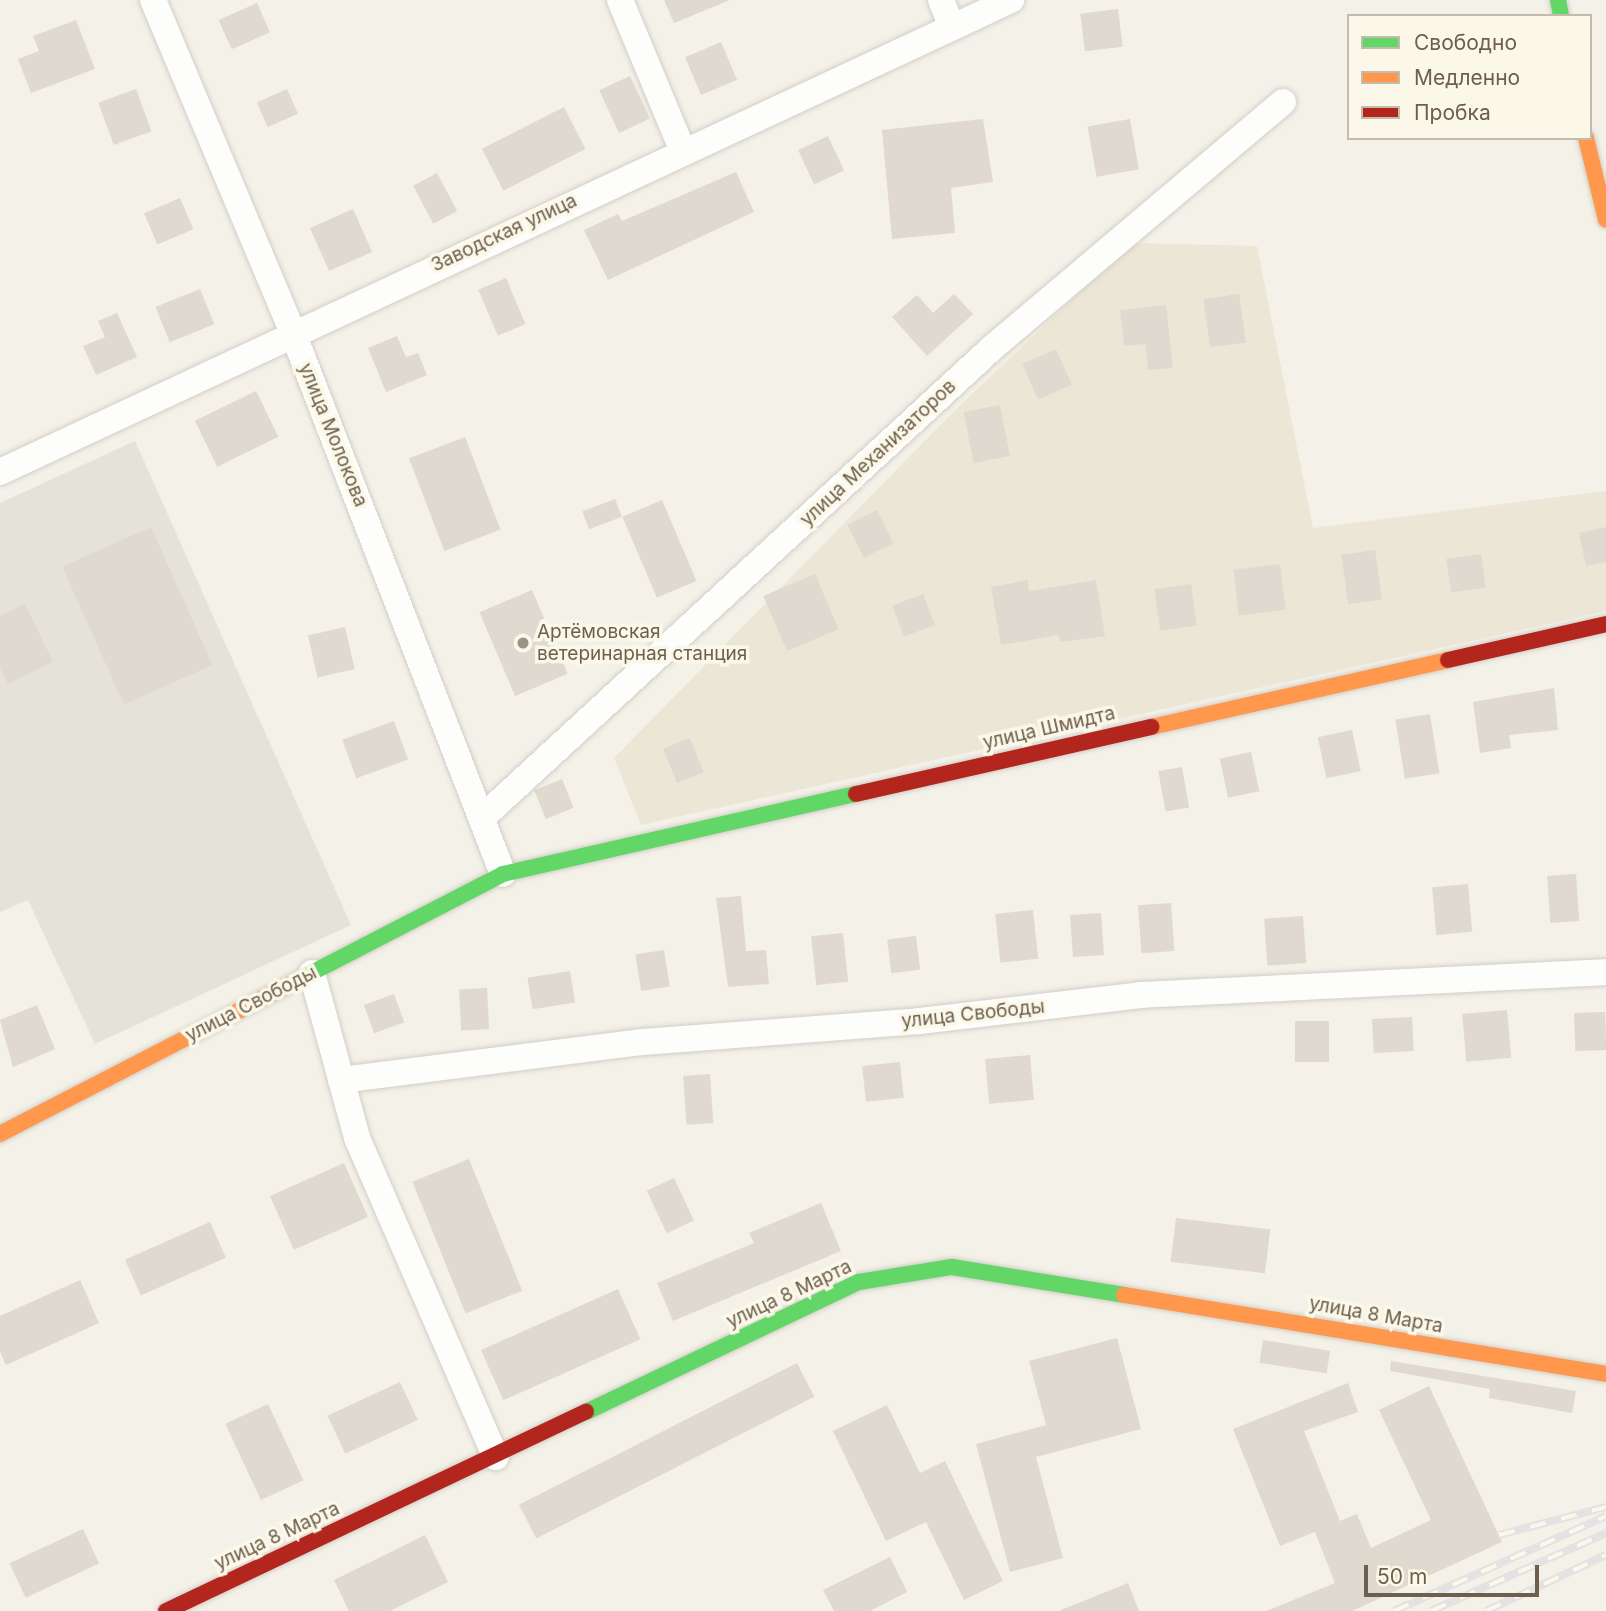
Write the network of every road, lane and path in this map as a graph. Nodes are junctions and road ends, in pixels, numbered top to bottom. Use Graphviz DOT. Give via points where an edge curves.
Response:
graph roads {
  1 [pos="153,0"];
  2 [pos="620,0"];
  3 [pos="941,0"];
  4 [pos="1011,0"];
  5 [pos="951,25"];
  6 [pos="1283,102"];
  7 [pos="1586,140"];
  8 [pos="682,149"];
  9 [pos="1606,219"];
  10 [pos="293,333"];
  11 [pos="0,471"];
  12 [pos="1606,625"];
  13 [pos="484,816"];
  14 [pos="503,874"];
  15 [pos="1606,972"];
  16 [pos="312,973"];
  17 [pos="341,1080"];
  18 [pos="0,1134"];
  19 [pos="1606,1374"];
  20 [pos="496,1457"];
  21 [pos="166,1611"];
  1 -- 10 [label="street, улица Молокова"];
  2 -- 8 [label="street"];
  3 -- 5 [label="street"];
  4 -- 5 [label="street, Заводская улица"];
  5 -- 8 [label="street, Заводская улица"];
  6 -- 13 [label="street, улица Механизаторов" via="992,348"];
  7 -- 9 [label="street"];
  8 -- 10 [label="street, Заводская улица"];
  10 -- 11 [label="street, Заводская улица"];
  10 -- 13 [label="street, улица Молокова"];
  12 -- 14 [label="street, улица Шмидта"];
  13 -- 14 [label="street, улица Молокова"];
  14 -- 16 [label="street, улица Свободы"];
  15 -- 17 [label="street, улица Свободы" via="1140,995 920,1021 642,1042"];
  16 -- 17 [label="street"];
  16 -- 18 [label="street, улица Свободы"];
  17 -- 20 [label="street" via="358,1139"];
  19 -- 20 [label="street, улица 8 Марта" via="952,1267 859,1282"];
  20 -- 21 [label="street, улица 8 Марта"];
}
